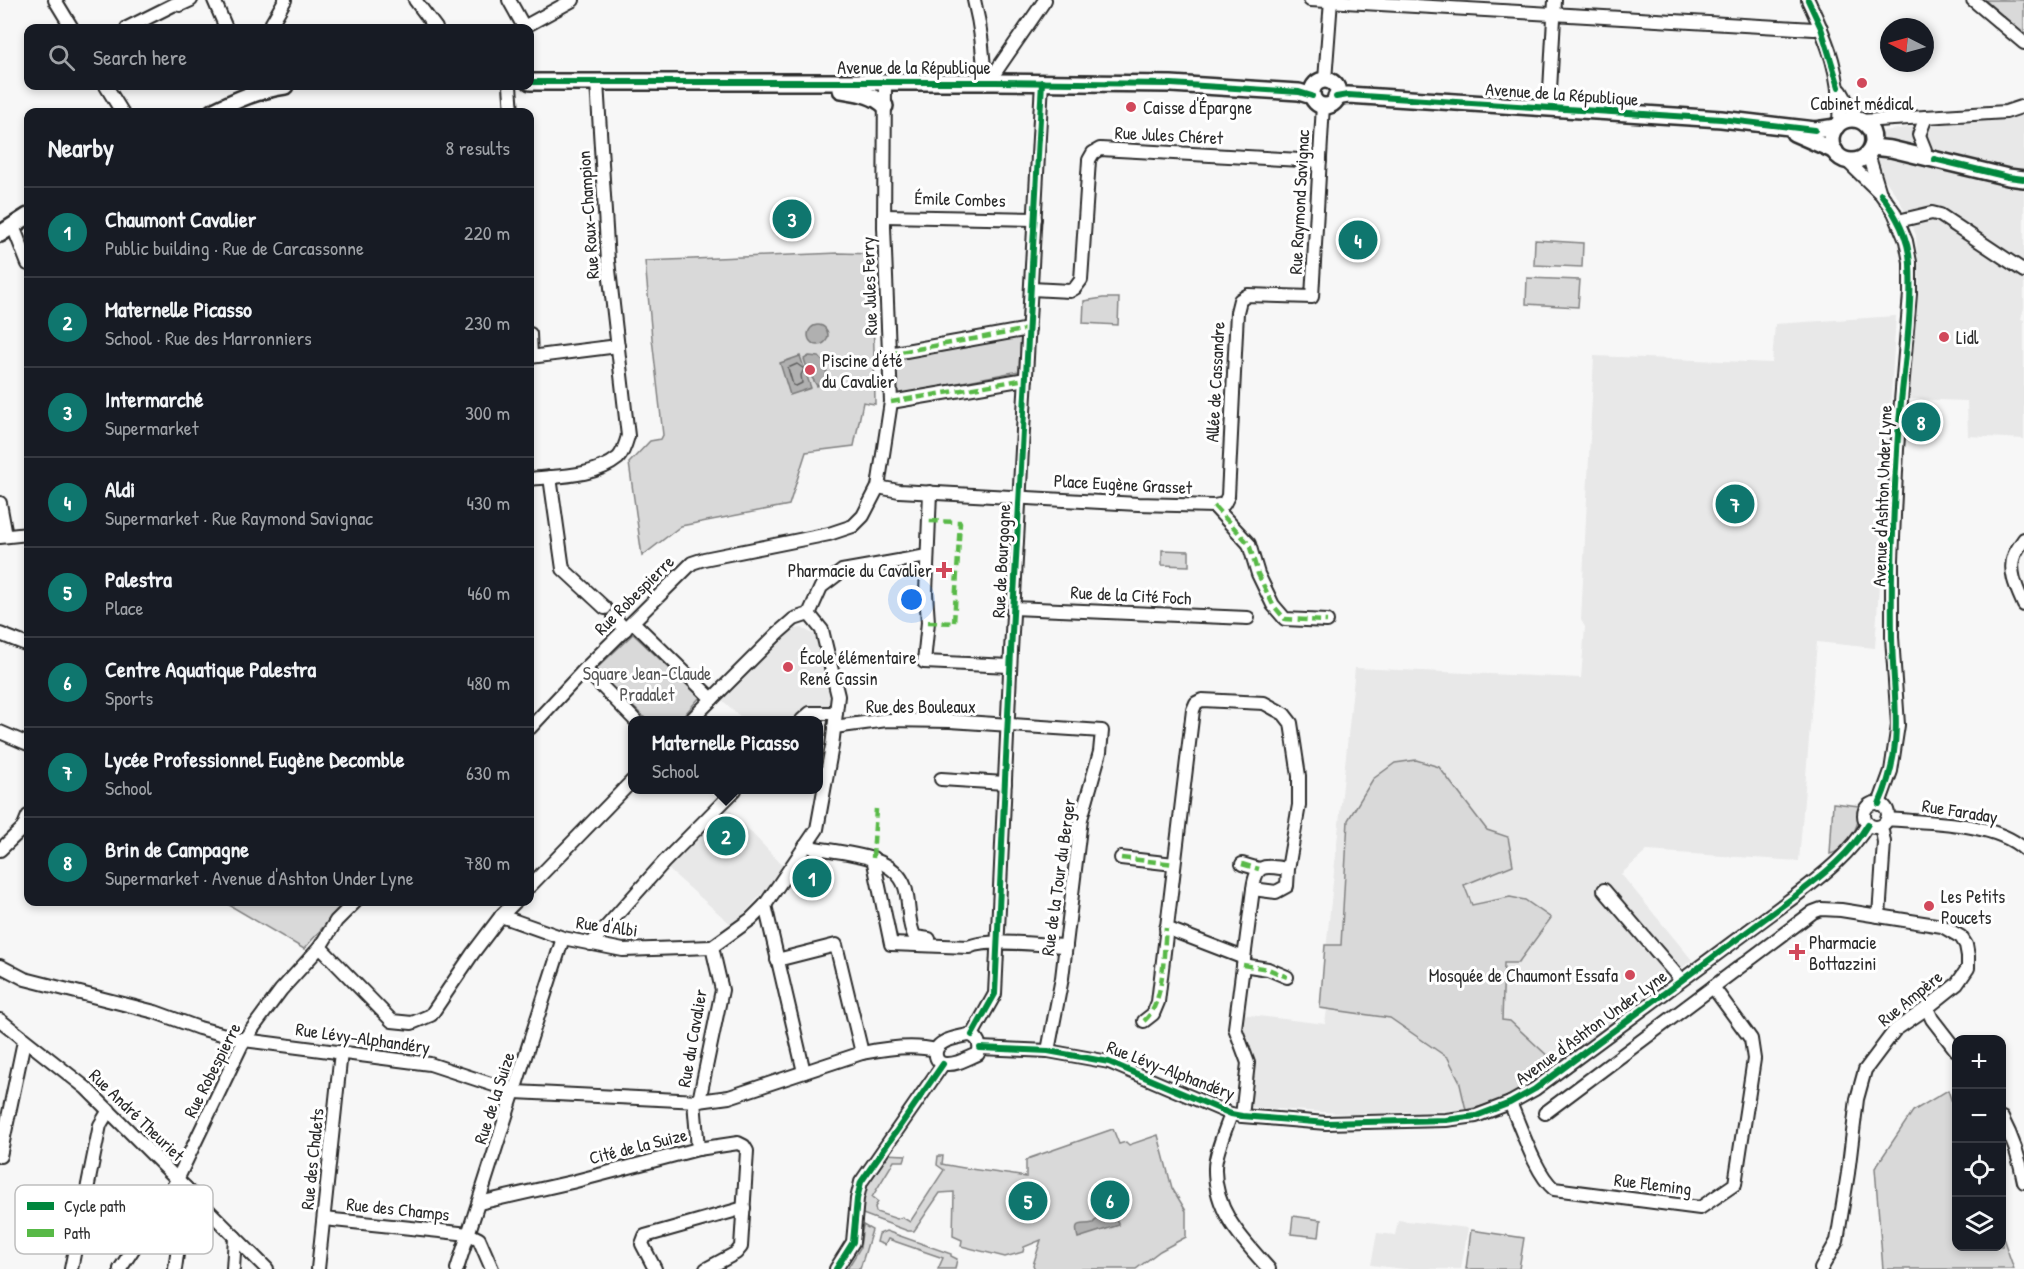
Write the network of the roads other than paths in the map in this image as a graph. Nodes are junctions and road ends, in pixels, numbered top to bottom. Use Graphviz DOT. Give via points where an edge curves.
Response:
graph roads {
  1 [pos="55,0"];
  2 [pos="191,0"];
  3 [pos="214,0"];
  4 [pos="285,0"];
  5 [pos="415,0"];
  6 [pos="509,0"];
  7 [pos="573,0"];
  8 [pos="974,0"];
  9 [pos="1045,0"];
  10 [pos="1310,0"];
  11 [pos="1555,0"];
  12 [pos="1808,0"];
  13 [pos="1972,0"];
  14 [pos="1331,1"];
  15 [pos="1554,14"];
  16 [pos="70,24"];
  17 [pos="135,24"];
  18 [pos="224,24"];
  19 [pos="271,24"];
  20 [pos="433,24"];
  21 [pos="521,24"];
  22 [pos="530,24"];
  23 [pos="1821,28"];
  24 [pos="2024,43"];
  25 [pos="534,82"];
  26 [pos="597,82"];
  27 [pos="989,82"];
  28 [pos="1041,82"];
  29 [pos="821,83"];
  30 [pos="885,83"];
  31 [pos="1839,87"];
  32 [pos="108,90"];
  33 [pos="249,90"];
  34 [pos="510,90"];
  35 [pos="1324,93"];
  36 [pos="885,106"];
  37 [pos="2024,106"];
  38 [pos="120,108"];
  39 [pos="219,108"];
  40 [pos="512,108"];
  41 [pos="1550,108"];
  42 [pos="1926,117"];
  43 [pos="1773,125"];
  44 [pos="1837,126"];
  45 [pos="1867,135"];
  46 [pos="1925,150"];
  47 [pos="1840,156"];
  48 [pos="1320,161"];
  49 [pos="2024,171"];
  50 [pos="2024,179"];
  51 [pos="1881,194"];
  52 [pos="884,216"];
  53 [pos="24,219"];
  54 [pos="1035,219"];
  55 [pos="1898,221"];
  56 [pos="6,230"];
  57 [pos="24,258"];
  58 [pos="2024,272"];
  59 [pos="1031,289"];
  60 [pos="1312,297"];
  61 [pos="1029,329"];
  62 [pos="618,346"];
  63 [pos="889,354"];
  64 [pos="534,356"];
  65 [pos="1026,379"];
  66 [pos="891,402"];
  67 [pos="550,477"];
  68 [pos="534,479"];
  69 [pos="878,488"];
  70 [pos="930,492"];
  71 [pos="1020,497"];
  72 [pos="0,503"];
  73 [pos="1219,505"];
  74 [pos="24,534"];
  75 [pos="3,537"];
  76 [pos="2024,539"];
  77 [pos="927,556"];
  78 [pos="2024,605"];
  79 [pos="1013,608"];
  80 [pos="809,614"];
  81 [pos="1248,618"];
  82 [pos="1327,621"];
  83 [pos="629,626"];
  84 [pos="0,634"];
  85 [pos="24,643"];
  86 [pos="1010,666"];
  87 [pos="585,669"];
  88 [pos="712,699"];
  89 [pos="836,713"];
  90 [pos="631,716"];
  91 [pos="695,716"];
  92 [pos="807,716"];
  93 [pos="534,724"];
  94 [pos="1007,726"];
  95 [pos="834,727"];
  96 [pos="0,732"];
  97 [pos="24,742"];
  98 [pos="941,778"];
  99 [pos="1005,783"];
  100 [pos="628,785"];
  101 [pos="823,793"];
  102 [pos="730,794"];
  103 [pos="823,794"];
  104 [pos="1879,804"];
  105 [pos="1878,823"];
  106 [pos="24,826"];
  107 [pos="805,846"];
  108 [pos="2024,849"];
  109 [pos="0,850"];
  110 [pos="873,858"];
  111 [pos="1121,858"];
  112 [pos="1174,864"];
  113 [pos="1242,864"];
  114 [pos="1259,869"];
  115 [pos="1288,869"];
  116 [pos="534,882"];
  117 [pos="1253,889"];
  118 [pos="1604,890"];
  119 [pos="765,904"];
  120 [pos="351,906"];
  121 [pos="510,906"];
  122 [pos="501,916"];
  123 [pos="1879,916"];
  124 [pos="1166,928"];
  125 [pos="563,938"];
  126 [pos="591,944"];
  127 [pos="997,944"];
  128 [pos="974,945"];
  129 [pos="1066,946"];
  130 [pos="320,947"];
  131 [pos="712,947"];
  132 [pos="777,960"];
  133 [pos="1243,961"];
  134 [pos="0,966"];
  135 [pos="1287,977"];
  136 [pos="1681,980"];
  137 [pos="1713,987"];
  138 [pos="1927,1008"];
  139 [pos="0,1020"];
  140 [pos="1144,1021"];
  141 [pos="972,1035"];
  142 [pos="244,1040"];
  143 [pos="24,1041"];
  144 [pos="1952,1045"];
  145 [pos="980,1048"];
  146 [pos="936,1050"];
  147 [pos="1048,1051"];
  148 [pos="341,1052"];
  149 [pos="862,1053"];
  150 [pos="943,1064"];
  151 [pos="804,1072"];
  152 [pos="514,1092"];
  153 [pos="697,1101"];
  154 [pos="1510,1103"];
  155 [pos="109,1110"];
  156 [pos="1545,1113"];
  157 [pos="1236,1115"];
  158 [pos="2006,1127"];
  159 [pos="698,1149"];
  160 [pos="0,1156"];
  161 [pos="2024,1182"];
  162 [pos="181,1184"];
  163 [pos="88,1185"];
  164 [pos="479,1203"];
  165 [pos="744,1208"];
  166 [pos="213,1215"];
  167 [pos="324,1219"];
  168 [pos="469,1234"];
  169 [pos="236,1238"];
  170 [pos="73,1254"];
  171 [pos="130,1254"];
  172 [pos="176,1254"];
  173 [pos="70,1269"];
  174 [pos="120,1269"];
  175 [pos="175,1269"];
  176 [pos="233,1269"];
  177 [pos="267,1269"];
  178 [pos="318,1269"];
  179 [pos="457,1269"];
  180 [pos="492,1269"];
  181 [pos="655,1269"];
  182 [pos="706,1269"];
  183 [pos="836,1269"];
  184 [pos="1269,1269"];
  185 [pos="1821,1269"];
  1 -- 16 [label="street"];
  2 -- 17 [label="street"];
  3 -- 18 [label="street"];
  4 -- 19 [label="street"];
  5 -- 20 [label="street"];
  6 -- 21 [label="street"];
  7 -- 22 [label="street"];
  8 -- 27 [label="street"];
  9 -- 27 [label="street"];
  10 -- 14 [label="street"];
  11 -- 15 [label="street"];
  12 -- 23 [label="street"];
  13 -- 24 [label="street"];
  14 -- 15 [label="street"];
  14 -- 35 [label="street, Rue Raymond Savignac"];
  15 -- 23 [label="street"];
  15 -- 41 [label="street"];
  23 -- 31 [label="street"];
  25 -- 26 [label="main road, Avenue de la République"];
  26 -- 29 [label="main road, Avenue de la République"];
  26 -- 62 [label="street, Rue Roux-Champion" via="608,261"];
  27 -- 28 [label="main road, Avenue de la République"];
  27 -- 30 [label="main road, Avenue de la République"];
  28 -- 35 [label="main road, Avenue de la République" via="1172,84"];
  28 -- 54 [label="street, Rue de Bourgogne"];
  29 -- 30 [label="main road, Avenue de la République"];
  29 -- 36 [label="main road" via="870,96"];
  30 -- 36 [label="street, Rue Jules Ferry"];
  31 -- 44 [label="street"];
  31 -- 45 [label="street, Avenue d'Ashton Under Lyne"];
  32 -- 38 [label="street"];
  33 -- 39 [label="main road"];
  34 -- 40 [label="street"];
  35 -- 41 [label="main road, Avenue de la République"];
  35 -- 48 [label="street, Rue Raymond Savignac"];
  36 -- 52 [label="street, Rue Jules Ferry"];
  37 -- 42 [label="street" via="2006,112"];
  41 -- 43 [label="main road, Avenue de la République"];
  42 -- 45 [label="street" via="1886,120"];
  42 -- 46 [label="street" via="1919,135"];
  43 -- 44 [label="main road, Avenue de la République" via="1815,130"];
  43 -- 47 [label="main road, Avenue de la République"];
  44 -- 45 [label="main road" via="1847,120"];
  44 -- 47 [label="main road" via="1831,141"];
  45 -- 46 [label="main road"];
  45 -- 47 [label="main road" via="1859,160"];
  45 -- 50 [label="main road" via="1891,149"];
  45 -- 51 [label="street, Avenue d'Ashton Under Lyne"];
  46 -- 49 [label="main road"];
  47 -- 51 [label="street, Avenue d'Ashton Under Lyne"];
  48 -- 59 [label="street, Rue Jules Chéret" via="1100,150 1093,153 1089,160 1081,280 1070,291"];
  48 -- 60 [label="street, Rue Raymond Savignac"];
  51 -- 55 [label="street, Avenue d'Ashton Under Lyne"];
  52 -- 54 [label="street, Émile Combes"];
  52 -- 63 [label="street, Rue Jules Ferry"];
  53 -- 56 [label="main road"];
  54 -- 59 [label="street, Rue de Bourgogne"];
  55 -- 58 [label="street" via="1932,213 1940,215"];
  55 -- 104 [label="street, Avenue d'Ashton Under Lyne" via="1910,262 1910,294 1893,549 1892,637 1898,725 1891,771"];
  56 -- 57 [label="street"];
  59 -- 61 [label="street, Rue de Bourgogne"];
  60 -- 73 [label="street, Allée de Cassandre" via="1248,295 1240,300 1236,312 1228,496"];
  61 -- 63 [label="street"];
  61 -- 65 [label="street, Rue de Bourgogne"];
  62 -- 64 [label="street"];
  62 -- 67 [label="street, Rue Roux-Champion" via="628,436 620,457 599,468"];
  63 -- 66 [label="street, Rue Jules Ferry"];
  65 -- 66 [label="street"];
  65 -- 71 [label="street, Rue de Bourgogne"];
  66 -- 69 [label="street, Rue Jules Ferry"];
  67 -- 68 [label="street, Rue Roux-Champion"];
  67 -- 83 [label="street" via="563,568"];
  69 -- 70 [label="street"];
  69 -- 83 [label="street, Rue Robespierre" via="853,526 692,563"];
  70 -- 71 [label="street"];
  70 -- 77 [label="street"];
  71 -- 73 [label="street, Place Eugène Grasset"];
  71 -- 79 [label="street, Rue de Bourgogne"];
  72 -- 75 [label="street"];
  73 -- 82 [label="street" via="1250,544 1258,574 1273,605 1285,619"];
  74 -- 75 [label="street"];
  76 -- 78 [label="street" via="2013,557 2012,568"];
  77 -- 80 [label="street" via="842,571 821,587"];
  77 -- 86 [label="street" via="924,662"];
  79 -- 81 [label="street, Rue de la Cité Foch"];
  79 -- 86 [label="street, Rue de Bourgogne"];
  80 -- 88 [label="street" via="794,619 778,633"];
  80 -- 89 [label="street" via="825,639 838,696"];
  83 -- 87 [label="street, Rue Robespierre"];
  83 -- 88 [label="street"];
  84 -- 85 [label="street"];
  86 -- 94 [label="street, Rue de Bourgogne"];
  87 -- 90 [label="street"];
  87 -- 93 [label="street, Rue Robespierre"];
  88 -- 91 [label="street"];
  89 -- 92 [label="street"];
  89 -- 95 [label="street"];
  94 -- 95 [label="street, Rue des Bouleaux" via="887,720"];
  94 -- 99 [label="street, Rue de Bourgogne"];
  94 -- 129 [label="street, Rue de la Tour du Berger" via="1102,731 1081,819"];
  95 -- 101 [label="street"];
  96 -- 97 [label="street"];
  98 -- 99 [label="street"];
  99 -- 127 [label="street, Rue de Bourgogne"];
  100 -- 116 [label="street"];
  102 -- 126 [label="street"];
  103 -- 107 [label="street" via="817,829"];
  104 -- 105 [label="street" via="1885,808"];
  104 -- 105 [label="street, Avenue d'Ashton Under Lyne" via="1865,809 1864,817"];
  105 -- 108 [label="street, Rue Faraday" via="1993,831"];
  105 -- 123 [label="street" via="1884,842"];
  105 -- 136 [label="street, Avenue d'Ashton Under Lyne" via="1826,872"];
  106 -- 109 [label="street"];
  107 -- 110 [label="street"];
  107 -- 119 [label="street"];
  110 -- 128 [label="street" via="892,867 904,884 915,937 971,941"];
  110 -- 128 [label="street" via="891,944 969,948"];
  111 -- 112 [label="street"];
  112 -- 115 [label="street" via="1193,710 1202,700 1264,703 1284,714 1291,723 1299,805"];
  112 -- 124 [label="street"];
  113 -- 114 [label="street"];
  114 -- 115 [label="street"];
  114 -- 117 [label="street"];
  115 -- 117 [label="street" via="1287,886 1275,892"];
  117 -- 133 [label="street"];
  118 -- 136 [label="street"];
  119 -- 131 [label="street"];
  119 -- 132 [label="street"];
  120 -- 130 [label="street, Rue Robespierre"];
  121 -- 122 [label="street"];
  122 -- 125 [label="street, Rue d'Albi"];
  122 -- 130 [label="street" via="431,1015 412,1023 392,1021"];
  123 -- 137 [label="street, Rue Ampère" via="1841,910 1813,912"];
  123 -- 138 [label="street, Rue Ampère" via="1942,926 1961,937 1966,945 1968,968 1963,977"];
  124 -- 133 [label="street"];
  124 -- 140 [label="street" via="1158,1002 1153,1014"];
  125 -- 126 [label="street, Rue d'Albi"];
  125 -- 152 [label="street, Rue de la Suize"];
  126 -- 131 [label="street, Rue d'Albi" via="623,950"];
  127 -- 128 [label="street"];
  127 -- 129 [label="street"];
  127 -- 141 [label="street, Rue de Bourgogne" via="995,994"];
  129 -- 147 [label="street, Rue de la Tour du Berger"];
  130 -- 142 [label="street, Rue Robespierre"];
  131 -- 153 [label="street, Rue du Cavalier" via="722,990"];
  132 -- 149 [label="street" via="836,945"];
  132 -- 151 [label="street"];
  133 -- 135 [label="street"];
  133 -- 157 [label="street" via="1235,1028 1248,1063"];
  134 -- 142 [label="street, Rue Lévy-Alphandéry" via="25,979 155,1012"];
  136 -- 154 [label="street, Avenue d'Ashton Under Lyne" via="1560,1072"];
  137 -- 154 [label="street, Rue Fleming" via="1751,1039 1754,1059 1735,1184 1700,1208 1554,1189 1539,1169"];
  137 -- 156 [label="street"];
  138 -- 144 [label="street"];
  138 -- 185 [label="street, Rue Ampère" via="1895,1030 1864,1070 1837,1241"];
  139 -- 143 [label="street, Rue André Theuriet"];
  141 -- 145 [label="street"];
  141 -- 146 [label="street" via="947,1040"];
  142 -- 148 [label="street, Rue Lévy-Alphandéry"];
  142 -- 162 [label="street, Rue Robespierre"];
  143 -- 155 [label="street, Rue André Theuriet"];
  143 -- 160 [label="street"];
  145 -- 147 [label="street, Rue Lévy-Alphandéry"];
  145 -- 150 [label="street" via="978,1054 962,1061"];
  146 -- 149 [label="street, Rue Lévy-Alphandéry" via="883,1049"];
  146 -- 150 [label="street" via="937,1060"];
  147 -- 157 [label="street, Rue Lévy-Alphandéry" via="1109,1062"];
  148 -- 152 [label="street, Rue Lévy-Alphandéry" via="430,1064"];
  148 -- 167 [label="street, Rue des Chalets"];
  149 -- 151 [label="street, Rue Lévy-Alphandéry"];
  150 -- 183 [label="street" via="861,1182 853,1242"];
  151 -- 153 [label="street, Rue Lévy-Alphandéry" via="729,1097"];
  152 -- 153 [label="street, Rue Lévy-Alphandéry"];
  152 -- 164 [label="street, Rue de la Suize"];
  153 -- 159 [label="street, Rue du Cavalier"];
  154 -- 157 [label="street, Avenue d'Ashton Under Lyne" via="1476,1116 1446,1120 1326,1123"];
  155 -- 162 [label="street, Rue André Theuriet"];
  155 -- 163 [label="street" via="100,1125"];
  157 -- 184 [label="street" via="1224,1135 1215,1166 1218,1197 1233,1228"];
  158 -- 161 [label="street" via="2024,1171"];
  159 -- 164 [label="street, Cité de la Suize"];
  159 -- 165 [label="street, Cité de la Suize" via="738,1143 744,1146"];
  164 -- 168 [label="street, Rue de la Suize"];
  165 -- 181 [label="street" via="645,1236 642,1244"];
  165 -- 182 [label="street, Cité de la Suize" via="741,1247"];
  166 -- 169 [label="street, Rue André Theuriet"];
  167 -- 168 [label="street, Rue des Champs"];
  167 -- 178 [label="street, Rue des Chalets"];
  168 -- 179 [label="street, Rue de la Suize"];
  168 -- 180 [label="street" via="479,1239"];
  169 -- 176 [label="street"];
  169 -- 177 [label="street, Rue André Theuriet"];
  170 -- 173 [label="street"];
  171 -- 174 [label="street, Rue Robespierre"];
  172 -- 175 [label="street"];
}
